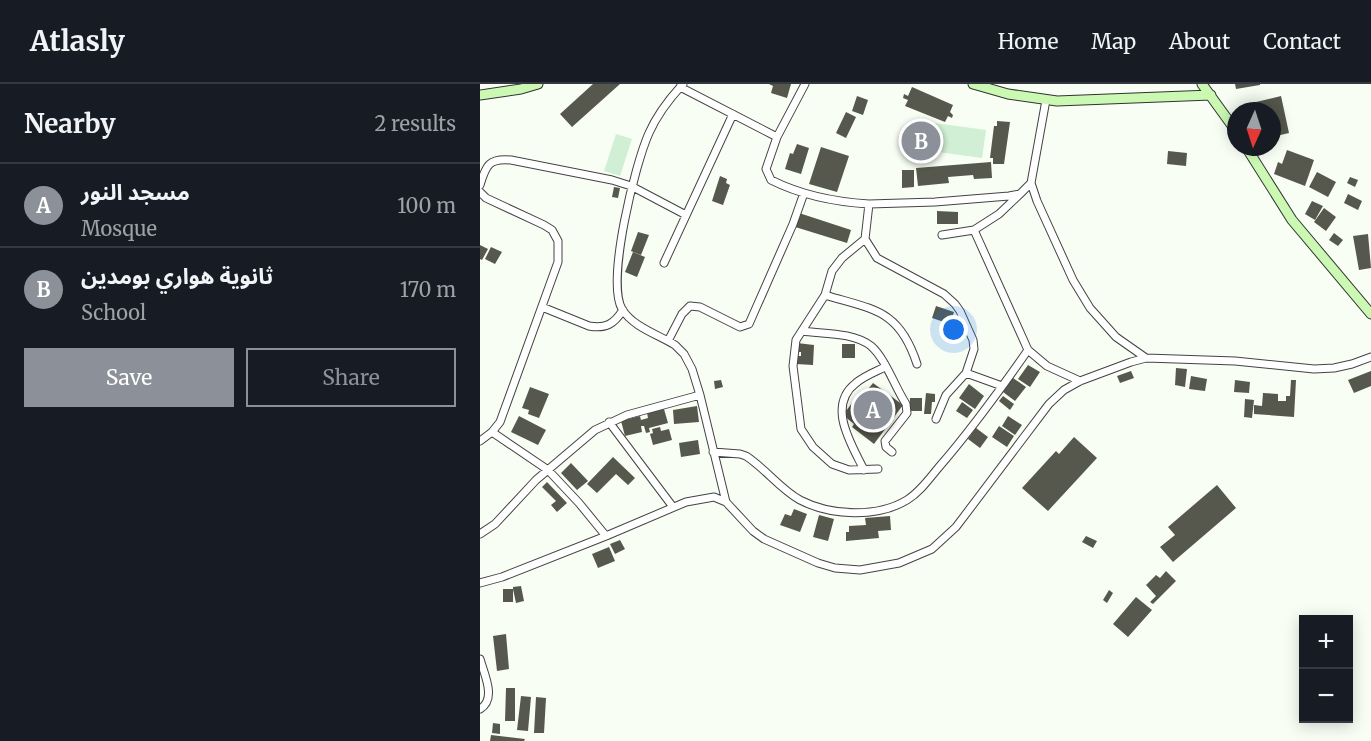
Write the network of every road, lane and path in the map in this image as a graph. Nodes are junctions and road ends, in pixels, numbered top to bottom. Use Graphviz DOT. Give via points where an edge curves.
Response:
graph roads {
  1 [pos="538,84"];
  2 [pos="805,84"];
  3 [pos="973,84"];
  4 [pos="1202,84"];
  5 [pos="681,86"];
  6 [pos="480,95"];
  7 [pos="1211,95"];
  8 [pos="1046,100"];
  9 [pos="733,114"];
  10 [pos="1227,118"];
  11 [pos="777,137"];
  12 [pos="1252,156"];
  13 [pos="1031,183"];
  14 [pos="480,185"];
  15 [pos="631,186"];
  16 [pos="480,192"];
  17 [pos="804,193"];
  18 [pos="1020,194"];
  19 [pos="869,204"];
  20 [pos="686,215"];
  21 [pos="974,230"];
  22 [pos="942,235"];
  23 [pos="866,239"];
  24 [pos="664,262"];
  25 [pos="825,295"];
  26 [pos="542,307"];
  27 [pos="623,310"];
  28 [pos="1371,314"];
  29 [pos="802,331"];
  30 [pos="668,341"];
  31 [pos="1028,350"];
  32 [pos="1371,357"];
  33 [pos="1146,358"];
  34 [pos="917,364"];
  35 [pos="885,367"];
  36 [pos="966,373"];
  37 [pos="1080,381"];
  38 [pos="1002,386"];
  39 [pos="700,395"];
  40 [pos="936,419"];
  41 [pos="609,422"];
  42 [pos="492,432"];
  43 [pos="480,441"];
  44 [pos="713,452"];
  45 [pos="892,452"];
  46 [pos="878,469"];
  47 [pos="548,470"];
  48 [pos="864,470"];
  49 [pos="726,502"];
  50 [pos="673,507"];
  51 [pos="480,534"];
  52 [pos="606,537"];
  53 [pos="480,584"];
  54 [pos="480,659"];
  55 [pos="480,710"];
  1 -- 6 [label="street"];
  2 -- 11 [label="street"];
  3 -- 8 [label="street"];
  4 -- 7 [label="street"];
  5 -- 9 [label="street"];
  5 -- 15 [label="street" via="658,115"];
  7 -- 8 [label="street"];
  7 -- 10 [label="street"];
  8 -- 13 [label="street"];
  9 -- 11 [label="street"];
  9 -- 20 [label="street"];
  11 -- 17 [label="street" via="767,162 769,178"];
  12 -- 28 [label="street" via="1292,220"];
  13 -- 18 [label="street"];
  13 -- 33 [label="street" via="1061,255 1090,308 1116,336"];
  14 -- 15 [label="street" via="491,162 501,159"];
  15 -- 20 [label="street"];
  15 -- 27 [label="street" via="616,282"];
  16 -- 26 [label="street" via="536,220 556,237 558,262"];
  17 -- 19 [label="street"];
  17 -- 30 [label="street" via="749,324 740,327 690,306"];
  18 -- 19 [label="street"];
  18 -- 21 [label="street"];
  19 -- 23 [label="street"];
  20 -- 24 [label="street"];
  21 -- 22 [label="street"];
  21 -- 31 [label="street"];
  23 -- 25 [label="street" via="837,263"];
  23 -- 36 [label="street" via="877,258 955,303 973,340"];
  25 -- 29 [label="street"];
  25 -- 34 [label="street" via="888,317 903,332"];
  26 -- 27 [label="street" via="597,328 608,326"];
  26 -- 42 [label="street"];
  27 -- 30 [label="street" via="636,324"];
  29 -- 35 [label="street" via="862,341 876,352"];
  29 -- 48 [label="street" via="795,345 794,366 801,429 832,464"];
  30 -- 39 [label="street" via="688,361"];
  31 -- 37 [label="street" via="1047,366"];
  31 -- 38 [label="street"];
  32 -- 33 [label="street" via="1334,368 1314,369"];
  33 -- 37 [label="street"];
  35 -- 45 [label="street" via="907,413 885,441"];
  35 -- 48 [label="street" via="854,384 841,413 844,429"];
  36 -- 38 [label="street"];
  36 -- 40 [label="street" via="946,395"];
  37 -- 49 [label="street" via="1049,404 943,541 899,563 860,570 818,563 753,531"];
  38 -- 44 [label="street" via="925,484 907,499 886,508 848,512 816,506 793,495 747,456"];
  39 -- 41 [label="street"];
  39 -- 44 [label="street"];
  41 -- 47 [label="street"];
  41 -- 50 [label="street"];
  42 -- 43 [label="street"];
  42 -- 47 [label="street"];
  44 -- 49 [label="street"];
  46 -- 48 [label="street"];
  47 -- 51 [label="street"];
  47 -- 52 [label="street"];
  49 -- 50 [label="street" via="706,497"];
  50 -- 52 [label="street"];
  52 -- 53 [label="street"];
  54 -- 55 [label="street" via="488,697"];
}
